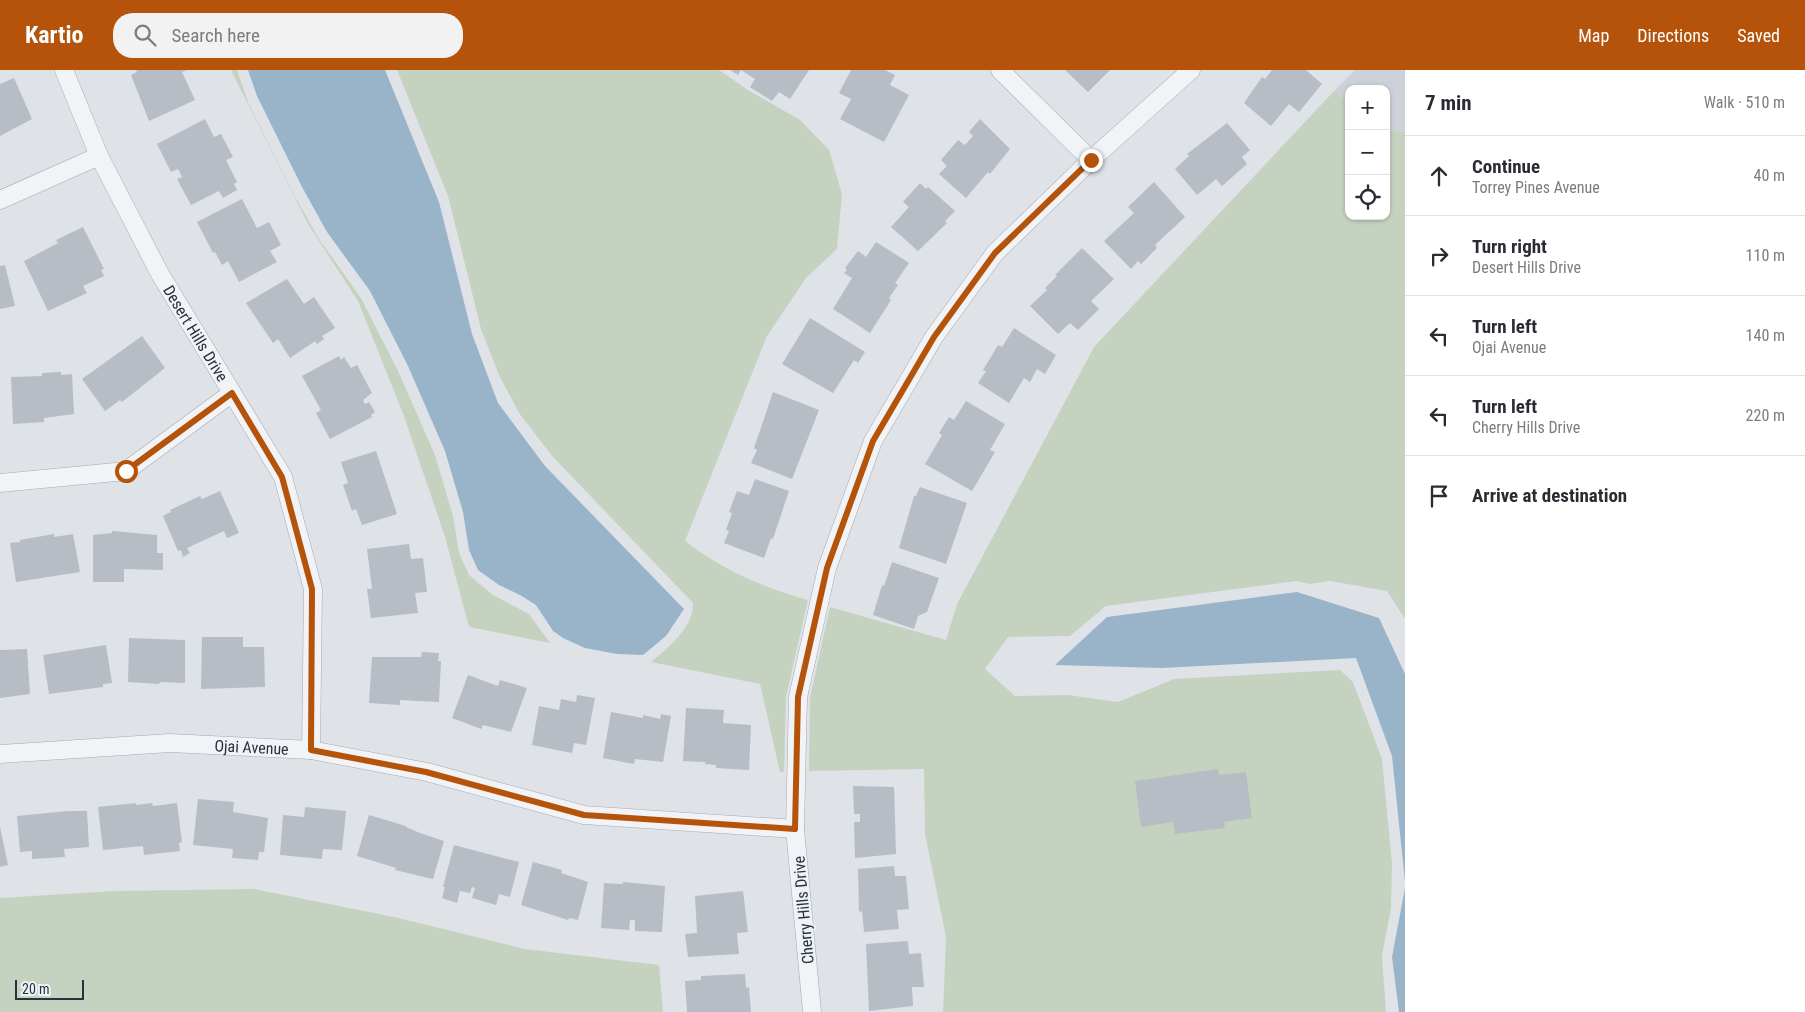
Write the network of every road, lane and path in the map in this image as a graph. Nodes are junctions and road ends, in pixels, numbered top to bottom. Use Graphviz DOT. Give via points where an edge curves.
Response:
graph roads {
  1 [pos="64,70"];
  2 [pos="1000,70"];
  3 [pos="1191,70"];
  4 [pos="98,156"];
  5 [pos="1091,160"];
  6 [pos="0,200"];
  7 [pos="232,393"];
  8 [pos="0,483"];
  9 [pos="311,750"];
  10 [pos="0,754"];
  11 [pos="795,829"];
  12 [pos="812,1012"];
  1 -- 4 [label="street, Desert Hills Drive"];
  2 -- 5 [label="street"];
  3 -- 5 [label="street, Cherry Hills Drive"];
  4 -- 6 [label="street"];
  4 -- 7 [label="street, Desert Hills Drive" via="160,274"];
  5 -- 11 [label="street, Cherry Hills Drive" via="995,253 934,337 873,441 827,568 798,697"];
  7 -- 8 [label="street" via="126,471"];
  7 -- 9 [label="street, Desert Hills Drive" via="282,477 312,589"];
  9 -- 10 [label="street, Ojai Avenue" via="170,742"];
  9 -- 11 [label="street, Ojai Avenue" via="426,772 584,815"];
  11 -- 12 [label="street, Cherry Hills Drive"];
}
